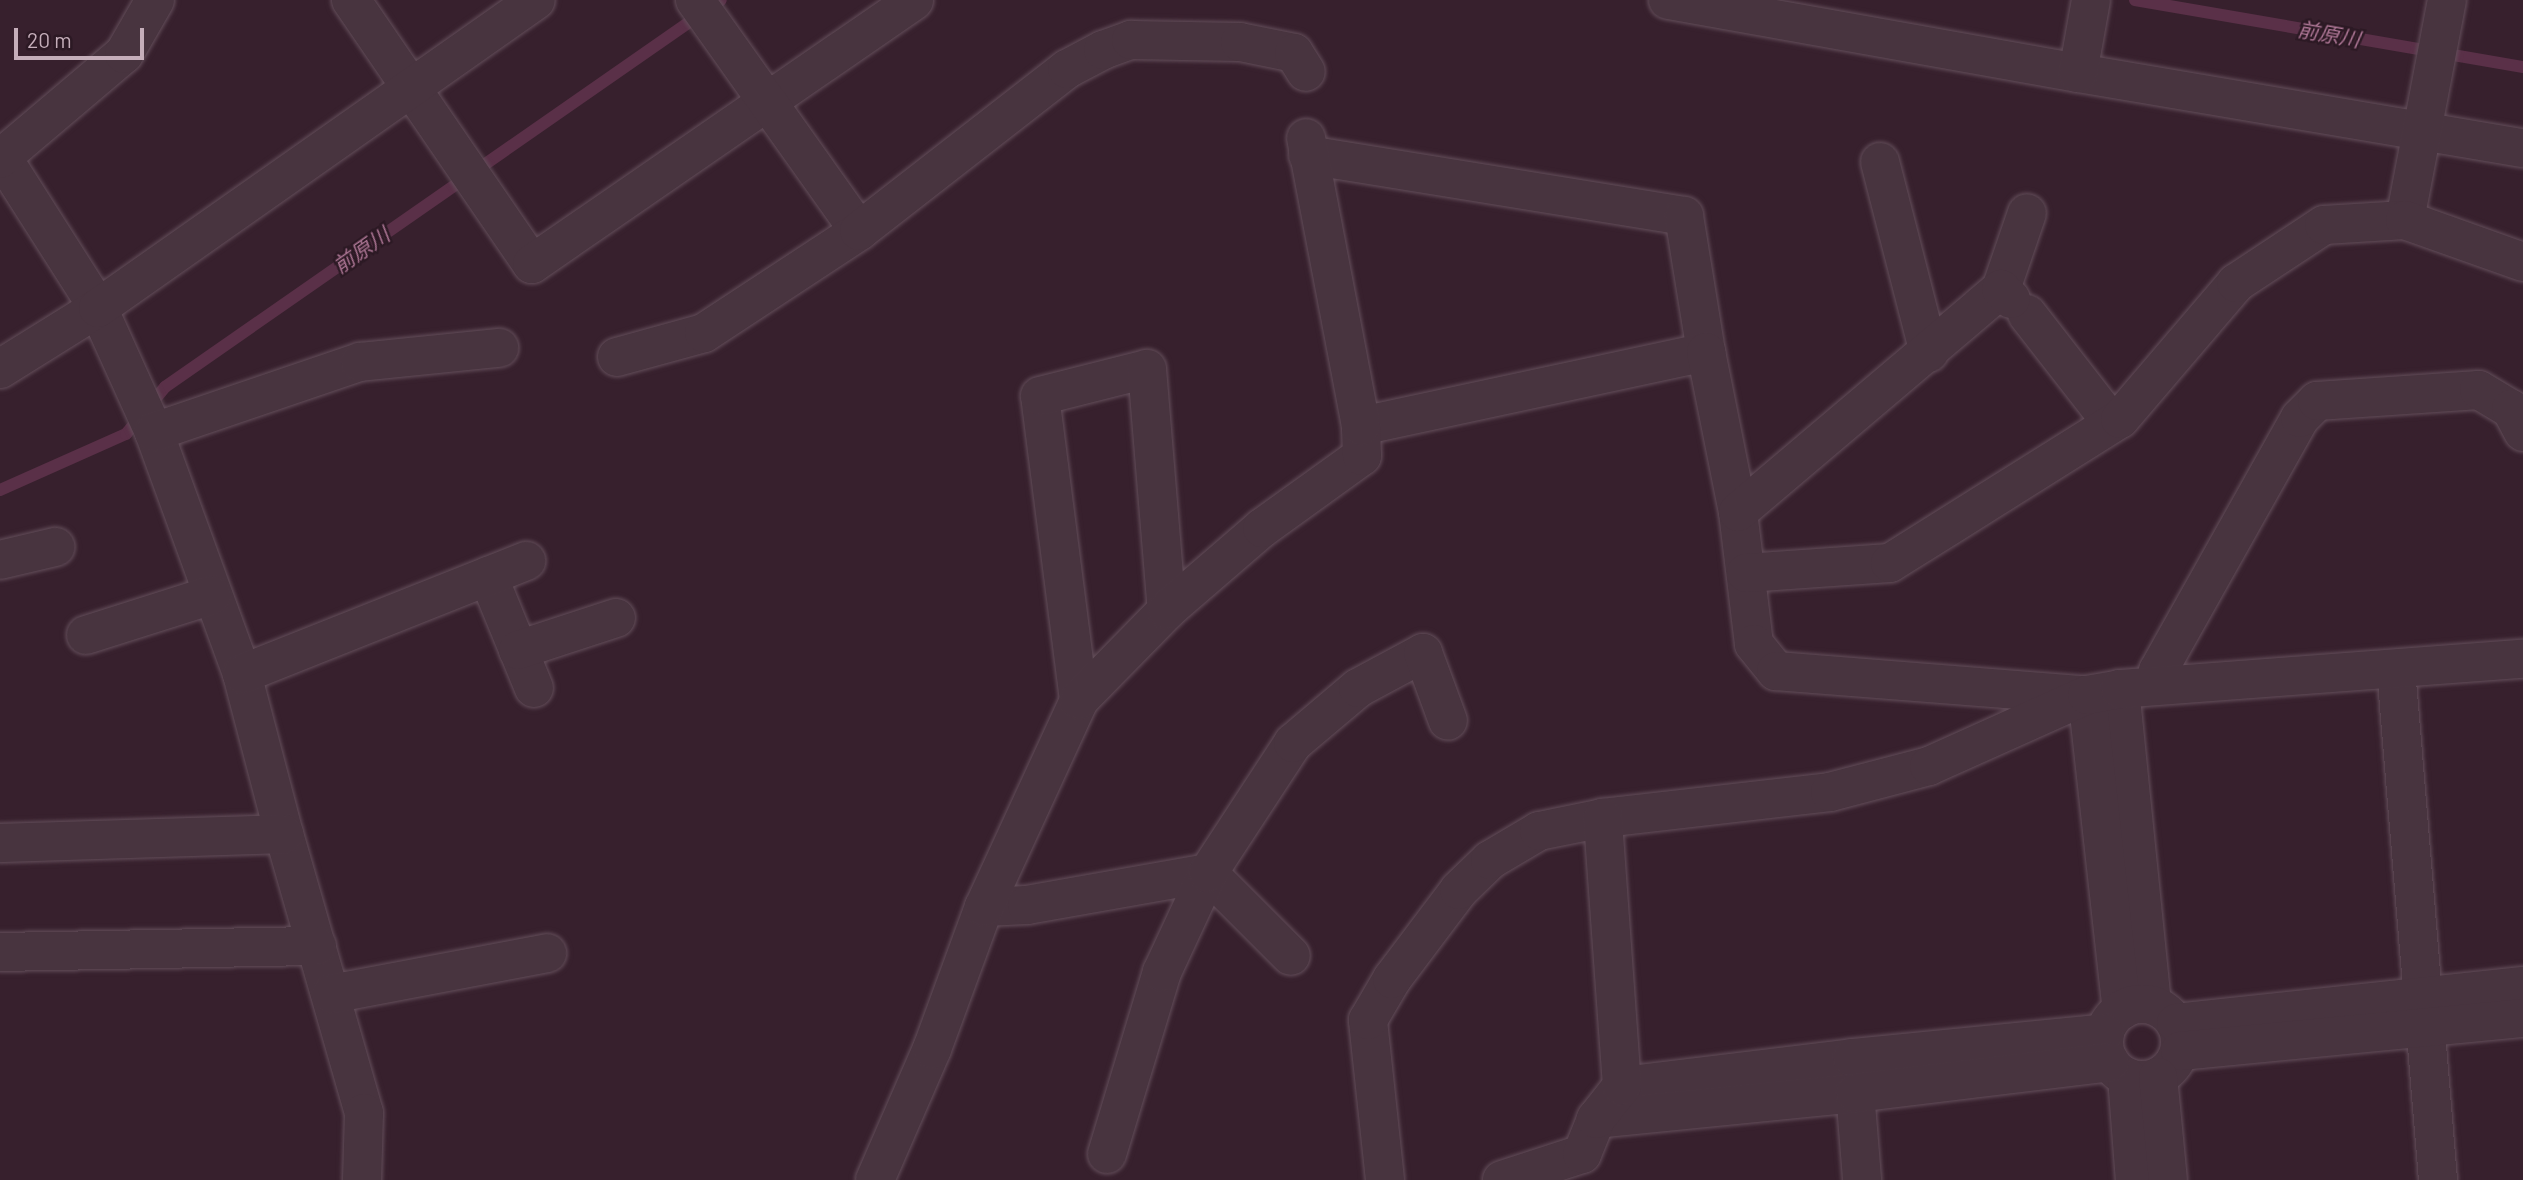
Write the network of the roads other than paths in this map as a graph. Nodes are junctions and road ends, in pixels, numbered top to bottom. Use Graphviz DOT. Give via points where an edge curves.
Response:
graph roads {
  1 [pos="155,0"];
  2 [pos="351,0"];
  3 [pos="536,0"];
  4 [pos="695,0"];
  5 [pos="914,0"];
  6 [pos="1668,0"];
  7 [pos="2091,0"];
  8 [pos="2447,0"];
  9 [pos="1729,5"];
  10 [pos="1306,72"];
  11 [pos="2078,74"];
  12 [pos="411,88"];
  13 [pos="767,101"];
  14 [pos="2422,130"];
  15 [pos="2523,148"];
  16 [pos="1,157"];
  17 [pos="1880,162"];
  18 [pos="2027,213"];
  19 [pos="2406,220"];
  20 [pos="859,231"];
  21 [pos="2523,262"];
  22 [pos="2013,301"];
  23 [pos="98,308"];
  24 [pos="499,348"];
  25 [pos="1706,352"];
  26 [pos="1929,353"];
  27 [pos="617,357"];
  28 [pos="0,369"];
  29 [pos="2112,423"];
  30 [pos="1361,426"];
  31 [pos="154,432"];
  32 [pos="2523,432"];
  33 [pos="1738,512"];
  34 [pos="55,547"];
  35 [pos="0,560"];
  36 [pos="526,561"];
  37 [pos="1746,573"];
  38 [pos="488,576"];
  39 [pos="212,595"];
  40 [pos="1167,610"];
  41 [pos="615,618"];
  42 [pos="86,635"];
  43 [pos="518,650"];
  44 [pos="2523,659"];
  45 [pos="2396,669"];
  46 [pos="242,674"];
  47 [pos="2158,685"];
  48 [pos="534,688"];
  49 [pos="2104,692"];
  50 [pos="1079,700"];
  51 [pos="1448,721"];
  52 [pos="1603,818"];
  53 [pos="284,834"];
  54 [pos="0,843"];
  55 [pos="1208,873"];
  56 [pos="984,907"];
  57 [pos="317,946"];
  58 [pos="0,952"];
  59 [pos="547,953"];
  60 [pos="1291,956"];
  61 [pos="2523,986"];
  62 [pos="331,994"];
  63 [pos="2424,1012"];
  64 [pos="2523,1018"];
  65 [pos="2141,1042"];
  66 [pos="1853,1075"];
  67 [pos="1622,1086"];
  68 [pos="1596,1119"];
  69 [pos="1107,1154"];
  70 [pos="1583,1167"];
  71 [pos="362,1180"];
  72 [pos="875,1180"];
  73 [pos="1385,1180"];
  74 [pos="1502,1180"];
  75 [pos="1862,1180"];
  76 [pos="2135,1180"];
  77 [pos="2168,1180"];
  78 [pos="2438,1180"];
  1 -- 16 [label="street" via="124,54"];
  2 -- 12 [label="street"];
  3 -- 12 [label="street"];
  4 -- 13 [label="street"];
  5 -- 13 [label="street"];
  6 -- 9 [label="street"];
  7 -- 11 [label="street"];
  8 -- 14 [label="street"];
  9 -- 11 [label="street"];
  10 -- 20 [label="street" via="1294,53 1240,42 1131,40 1067,69"];
  11 -- 14 [label="street"];
  12 -- 13 [label="street" via="532,264"];
  12 -- 23 [label="street"];
  13 -- 20 [label="street"];
  14 -- 15 [label="street"];
  14 -- 19 [label="street"];
  16 -- 23 [label="street"];
  17 -- 26 [label="street"];
  18 -- 22 [label="street"];
  19 -- 21 [label="street"];
  19 -- 29 [label="street" via="2324,225 2236,284"];
  20 -- 27 [label="street" via="704,332"];
  22 -- 26 [label="street"];
  22 -- 29 [label="street"];
  23 -- 28 [label="street"];
  23 -- 31 [label="street"];
  24 -- 31 [label="street" via="360,362"];
  25 -- 30 [label="street"];
  25 -- 30 [label="street" via="1684,216 1307,147"];
  25 -- 33 [label="street"];
  26 -- 33 [label="street"];
  29 -- 37 [label="street" via="1890,563"];
  30 -- 40 [label="street" via="1362,456 1262,528"];
  31 -- 39 [label="street"];
  32 -- 47 [label="street" via="2511,409 2479,390 2317,401 2300,418 2164,659"];
  33 -- 37 [label="street"];
  34 -- 35 [label="street"];
  36 -- 38 [label="street"];
  37 -- 49 [label="street" via="1754,644 1776,671"];
  38 -- 43 [label="street"];
  38 -- 46 [label="street"];
  39 -- 42 [label="street"];
  39 -- 46 [label="street"];
  40 -- 50 [label="street"];
  40 -- 50 [label="street" via="1147,369 1040,396"];
  41 -- 43 [label="street"];
  43 -- 48 [label="street"];
  44 -- 45 [label="street"];
  45 -- 47 [label="street"];
  45 -- 63 [label="street"];
  46 -- 53 [label="street"];
  47 -- 49 [label="street"];
  49 -- 52 [label="street" via="1929,766 1830,792"];
  49 -- 65 [label="street"];
  50 -- 56 [label="street"];
  51 -- 55 [label="street" via="1423,653 1358,688 1293,743"];
  52 -- 67 [label="street"];
  52 -- 73 [label="street" via="1539,831 1490,860 1459,890 1392,979 1368,1020"];
  53 -- 54 [label="street"];
  53 -- 57 [label="street"];
  55 -- 56 [label="street" via="1027,905"];
  55 -- 60 [label="street"];
  55 -- 69 [label="street" via="1162,972"];
  56 -- 72 [label="street" via="932,1049"];
  57 -- 58 [label="street"];
  57 -- 62 [label="street"];
  59 -- 62 [label="street"];
  61 -- 63 [label="street"];
  62 -- 71 [label="street" via="364,1112"];
  63 -- 64 [label="street"];
  63 -- 65 [label="street"];
  63 -- 78 [label="street"];
  65 -- 66 [label="street"];
  65 -- 76 [label="street"];
  65 -- 77 [label="street"];
  66 -- 67 [label="street"];
  66 -- 68 [label="street"];
  66 -- 75 [label="street"];
  67 -- 68 [label="street"];
  68 -- 70 [label="street"];
  70 -- 74 [label="street"];
}
